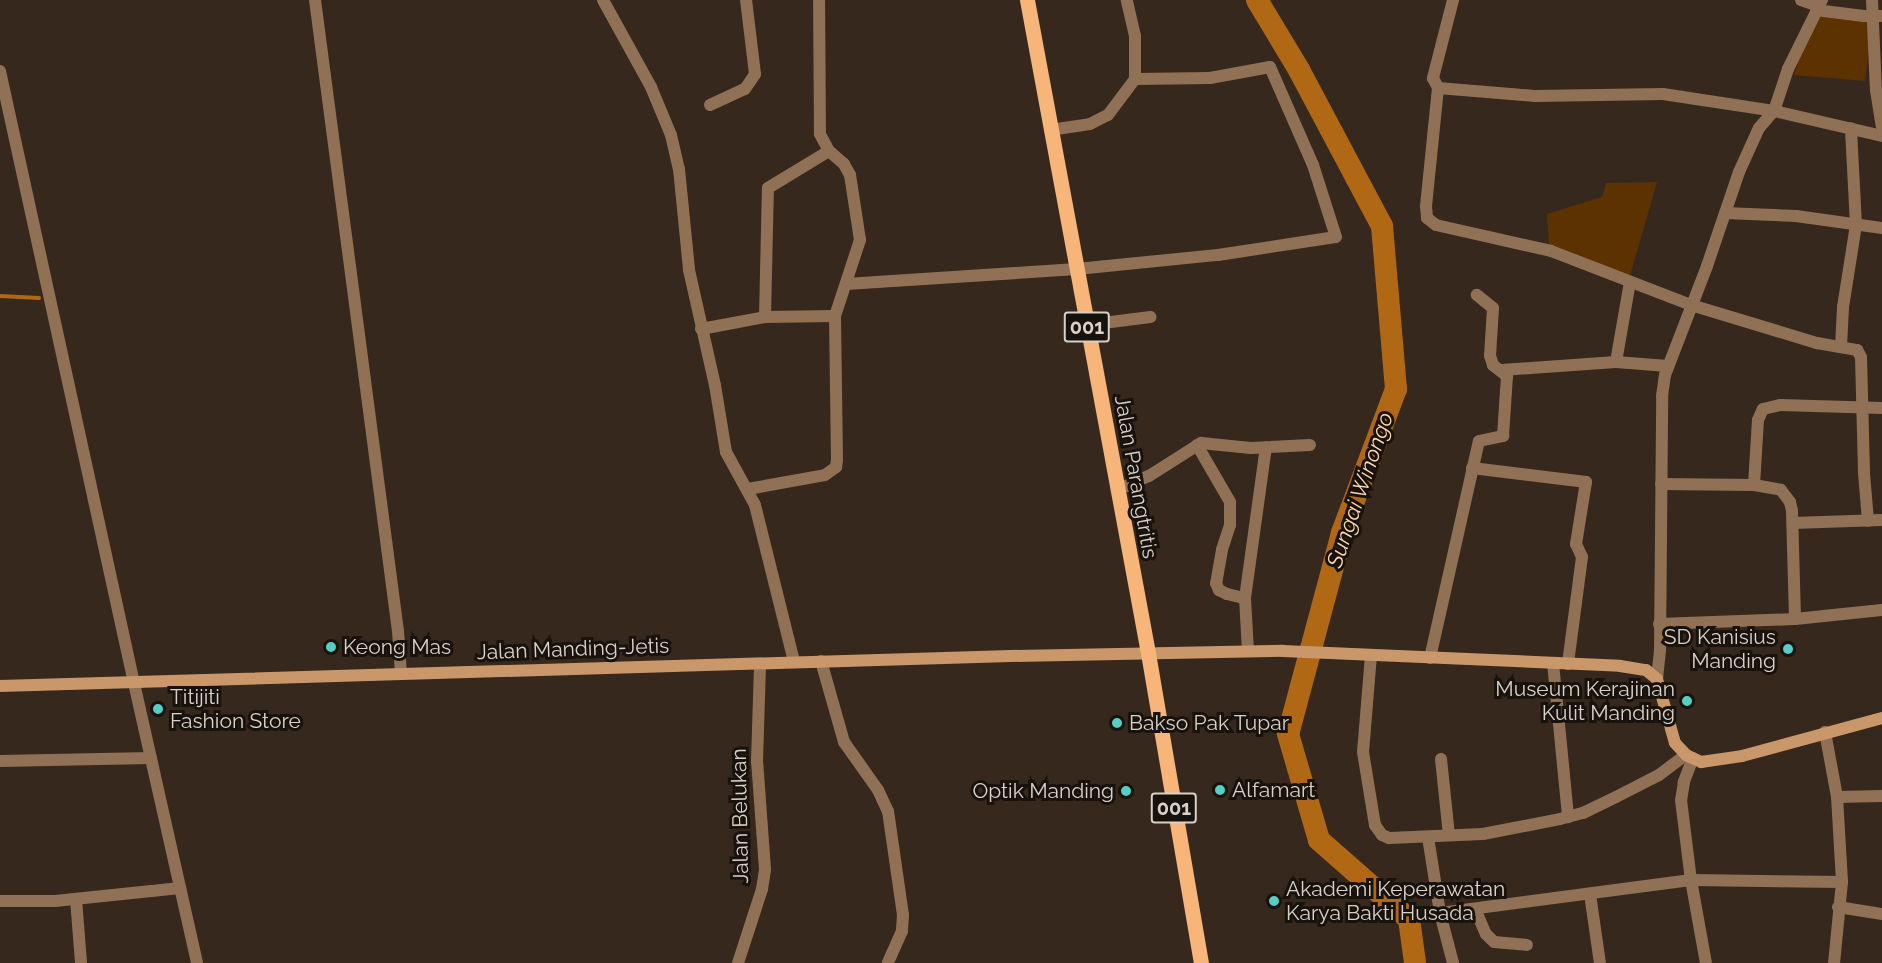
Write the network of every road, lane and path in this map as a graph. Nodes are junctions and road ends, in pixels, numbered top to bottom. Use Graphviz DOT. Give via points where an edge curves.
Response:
graph roads {
  1 [pos="315,0"];
  2 [pos="603,0"];
  3 [pos="746,0"];
  4 [pos="819,0"];
  5 [pos="1027,0"];
  6 [pos="1127,0"];
  7 [pos="1453,0"];
  8 [pos="1801,0"];
  9 [pos="1872,0"];
  10 [pos="1818,5"];
  11 [pos="1878,16"];
  12 [pos="0,72"];
  13 [pos="1135,79"];
  14 [pos="1438,88"];
  15 [pos="710,105"];
  16 [pos="1774,111"];
  17 [pos="1882,126"];
  18 [pos="1851,128"];
  19 [pos="1050,130"];
  20 [pos="1882,136"];
  21 [pos="829,151"];
  22 [pos="1725,213"];
  23 [pos="1856,225"];
  24 [pos="1882,228"];
  25 [pos="1077,269"];
  26 [pos="1630,282"];
  27 [pos="846,284"];
  28 [pos="1477,295"];
  29 [pos="1691,305"];
  30 [pos="835,316"];
  31 [pos="765,317"];
  32 [pos="1150,317"];
  33 [pos="1087,325"];
  34 [pos="701,329"];
  35 [pos="1841,347"];
  36 [pos="1616,362"];
  37 [pos="1668,366"];
  38 [pos="1502,370"];
  39 [pos="1882,408"];
  40 [pos="1863,409"];
  41 [pos="1197,445"];
  42 [pos="1310,445"];
  43 [pos="1266,447"];
  44 [pos="1472,468"];
  45 [pos="1661,484"];
  46 [pos="1754,484"];
  47 [pos="748,489"];
  48 [pos="1117,490"];
  49 [pos="1882,520"];
  50 [pos="1868,521"];
  51 [pos="1793,523"];
  52 [pos="1245,598"];
  53 [pos="1882,610"];
  54 [pos="1795,619"];
  55 [pos="1659,624"];
  56 [pos="1248,651"];
  57 [pos="1148,653"];
  58 [pos="1371,655"];
  59 [pos="1430,658"];
  60 [pos="821,661"];
  61 [pos="794,662"];
  62 [pos="1552,663"];
  63 [pos="760,664"];
  64 [pos="1568,664"];
  65 [pos="400,674"];
  66 [pos="1657,679"];
  67 [pos="134,683"];
  68 [pos="0,686"];
  69 [pos="1882,718"];
  70 [pos="1825,732"];
  71 [pos="1689,757"];
  72 [pos="151,758"];
  73 [pos="1441,759"];
  74 [pos="0,761"];
  75 [pos="1882,796"];
  76 [pos="1837,797"];
  77 [pos="1568,817"];
  78 [pos="1449,835"];
  79 [pos="1428,837"];
  80 [pos="1691,880"];
  81 [pos="1842,882"];
  82 [pos="180,888"];
  83 [pos="1590,894"];
  84 [pos="76,899"];
  85 [pos="0,901"];
  86 [pos="1838,908"];
  87 [pos="1476,910"];
  88 [pos="1440,913"];
  89 [pos="1882,914"];
  90 [pos="1527,945"];
  91 [pos="81,963"];
  92 [pos="197,963"];
  93 [pos="738,963"];
  94 [pos="888,963"];
  95 [pos="1201,963"];
  96 [pos="1453,963"];
  97 [pos="1600,963"];
  98 [pos="1706,963"];
  99 [pos="1834,963"];
  1 -- 65 [label="street" via="398,631"];
  2 -- 34 [label="street" via="651,87 671,135"];
  3 -- 15 [label="street" via="755,74 745,88"];
  4 -- 21 [label="street" via="819,125"];
  5 -- 19 [label="main road, Jalan Parangtritis / 001"];
  6 -- 13 [label="street" via="1136,36"];
  7 -- 14 [label="street" via="1433,78"];
  8 -- 10 [label="street"];
  9 -- 11 [label="street"];
  10 -- 11 [label="street"];
  10 -- 16 [label="street" via="1788,69"];
  11 -- 17 [label="street" via="1876,90"];
  12 -- 67 [label="street"];
  13 -- 19 [label="street" via="1108,116 1090,124"];
  13 -- 25 [label="street" via="1210,78 1270,67 1313,165 1336,237 1218,255"];
  14 -- 16 [label="street" via="1535,96 1654,93"];
  14 -- 26 [label="street" via="1427,218 1436,225 1551,251"];
  16 -- 18 [label="street"];
  16 -- 22 [label="street" via="1749,147"];
  18 -- 20 [label="street"];
  18 -- 23 [label="street"];
  19 -- 25 [label="main road, Jalan Parangtritis / 001"];
  21 -- 27 [label="street" via="850,175 859,229 858,249"];
  21 -- 31 [label="street" via="768,188"];
  22 -- 23 [label="street" via="1796,216"];
  22 -- 29 [label="street"];
  23 -- 24 [label="street"];
  23 -- 35 [label="street"];
  25 -- 27 [label="street"];
  25 -- 33 [label="main road, Jalan Parangtritis / 001"];
  26 -- 29 [label="street"];
  26 -- 36 [label="street"];
  27 -- 30 [label="street"];
  28 -- 38 [label="street" via="1493,308 1490,356"];
  29 -- 35 [label="street" via="1812,342"];
  29 -- 37 [label="street"];
  30 -- 31 [label="street"];
  30 -- 47 [label="street" via="836,467 825,475"];
  31 -- 34 [label="street"];
  32 -- 33 [label="street"];
  33 -- 48 [label="main road, Jalan Parangtritis / 001"];
  34 -- 47 [label="street" via="726,452"];
  35 -- 40 [label="street" via="1860,353"];
  36 -- 37 [label="street"];
  36 -- 38 [label="street"];
  37 -- 45 [label="street" via="1662,396"];
  38 -- 44 [label="street" via="1508,382 1503,435 1479,441"];
  39 -- 40 [label="street"];
  40 -- 46 [label="street" via="1780,405 1763,409 1758,420"];
  40 -- 50 [label="street"];
  41 -- 43 [label="street"];
  41 -- 48 [label="street" via="1149,476"];
  41 -- 52 [label="street" via="1230,502 1230,525 1217,587"];
  42 -- 43 [label="street"];
  43 -- 52 [label="street"];
  44 -- 59 [label="street"];
  44 -- 64 [label="street" via="1586,482 1576,544 1582,557"];
  45 -- 46 [label="street"];
  45 -- 55 [label="street"];
  46 -- 51 [label="street" via="1786,494"];
  47 -- 61 [label="street"];
  48 -- 57 [label="main road, Jalan Parangtritis / 001"];
  49 -- 50 [label="street"];
  50 -- 51 [label="street"];
  51 -- 54 [label="street"];
  52 -- 56 [label="street"];
  53 -- 54 [label="street"];
  54 -- 55 [label="street"];
  55 -- 66 [label="street"];
  56 -- 57 [label="main road, Jalan Manding-Jetis"];
  56 -- 58 [label="main road, Jalan Manding-Jetis"];
  57 -- 60 [label="main road, Jalan Manding-Jetis"];
  57 -- 95 [label="main road, Jalan Parangtritis / 001"];
  58 -- 59 [label="main road, Jalan Manding-Jetis"];
  58 -- 79 [label="street" via="1363,739 1375,825 1389,838"];
  59 -- 62 [label="main road, Jalan Manding-Jetis"];
  60 -- 61 [label="main road, Jalan Manding-Jetis"];
  60 -- 94 [label="street" via="844,742 878,789 888,811 903,915 902,931"];
  61 -- 63 [label="main road, Jalan Manding-Jetis"];
  62 -- 64 [label="main road, Jalan Manding-Jetis"];
  62 -- 77 [label="street"];
  63 -- 65 [label="main road, Jalan Manding-Jetis"];
  63 -- 93 [label="street, Jalan Belukan" via="757,761 765,869"];
  64 -- 66 [label="main road, Jalan Manding-Jetis" via="1646,670"];
  65 -- 67 [label="main road, Jalan Manding-Jetis"];
  66 -- 71 [label="main road" via="1668,726 1675,742"];
  67 -- 68 [label="main road, Jalan Manding-Jetis"];
  67 -- 72 [label="street"];
  69 -- 70 [label="main road"];
  70 -- 71 [label="main road" via="1742,756 1701,762"];
  70 -- 76 [label="street"];
  71 -- 77 [label="street" via="1583,813"];
  71 -- 80 [label="street" via="1681,800"];
  72 -- 74 [label="street"];
  72 -- 82 [label="street"];
  73 -- 78 [label="street"];
  75 -- 76 [label="street"];
  76 -- 81 [label="street"];
  77 -- 78 [label="street" via="1517,829"];
  78 -- 79 [label="street"];
  79 -- 88 [label="street"];
  80 -- 81 [label="street"];
  80 -- 83 [label="street"];
  80 -- 98 [label="street"];
  81 -- 86 [label="street"];
  82 -- 84 [label="street"];
  82 -- 92 [label="street"];
  83 -- 87 [label="street"];
  83 -- 97 [label="street"];
  84 -- 85 [label="street"];
  84 -- 91 [label="street"];
  86 -- 89 [label="street"];
  86 -- 99 [label="street"];
  87 -- 88 [label="street"];
  87 -- 90 [label="street" via="1486,934 1494,942"];
  88 -- 96 [label="street"];
}
